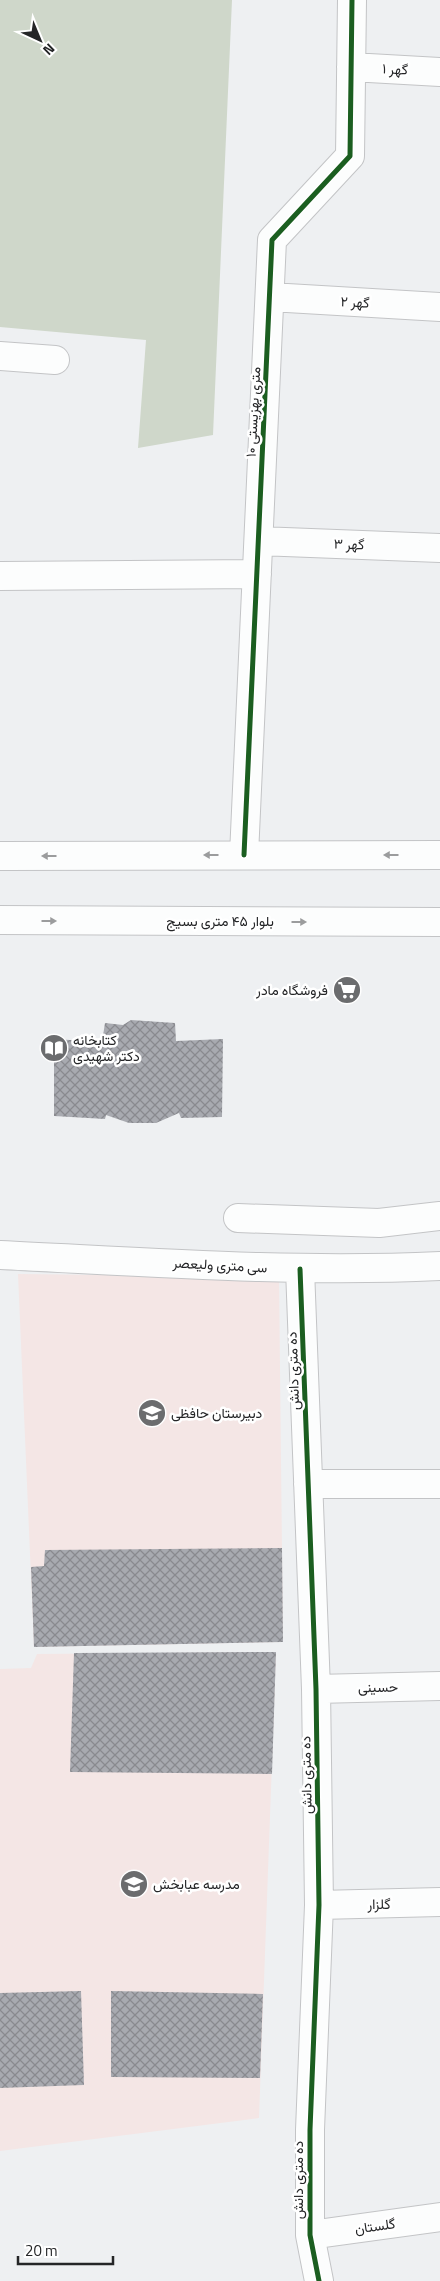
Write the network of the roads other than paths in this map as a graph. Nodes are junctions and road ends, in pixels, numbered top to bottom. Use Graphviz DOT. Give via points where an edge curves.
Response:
graph roads {
  1 [pos="352,0"];
  2 [pos="351,67"];
  3 [pos="440,72"];
  4 [pos="270,297"];
  5 [pos="440,307"];
  6 [pos="0,356"];
  7 [pos="55,360"];
  8 [pos="258,541"];
  9 [pos="440,548"];
  10 [pos="257,574"];
  11 [pos="0,576"];
  12 [pos="244,855"];
  13 [pos="440,855"];
  14 [pos="0,856"];
  15 [pos="0,920"];
  16 [pos="440,922"];
  17 [pos="440,1216"];
  18 [pos="238,1218"];
  19 [pos="0,1255"];
  20 [pos="440,1266"];
  21 [pos="300,1268"];
  22 [pos="308,1484"];
  23 [pos="440,1484"];
  24 [pos="440,1686"];
  25 [pos="316,1689"];
  26 [pos="440,1902"];
  27 [pos="319,1905"];
  28 [pos="440,2217"];
  29 [pos="310,2235"];
  30 [pos="319,2281"];
  1 -- 2 [label="street, ۱۰ متری بهزیستی"];
  2 -- 3 [label="street, گهر ۱"];
  2 -- 4 [label="street, ۱۰ متری بهزیستی" via="350,156 272,240"];
  4 -- 5 [label="street, گهر ۲"];
  4 -- 8 [label="street, ۱۰ متری بهزیستی"];
  6 -- 7 [label="street"];
  8 -- 9 [label="street, گهر ۳"];
  8 -- 10 [label="street, ۱۰ متری بهزیستی"];
  10 -- 11 [label="street"];
  10 -- 12 [label="street, ۱۰ متری بهزیستی"];
  13 -- 12 [label="street, one-way"];
  12 -- 14 [label="street, one-way"];
  15 -- 16 [label="street, بلوار ۴۵ متری بسیج, one-way"];
  17 -- 18 [label="street" via="379,1222"];
  19 -- 21 [label="street, سی متری ولیعصر"];
  20 -- 21 [label="street, سی متری ولیعصر"];
  21 -- 22 [label="street, ده متری دانش"];
  22 -- 23 [label="street"];
  22 -- 25 [label="street, ده متری دانش"];
  24 -- 25 [label="street, حسینی"];
  25 -- 27 [label="street, ده متری دانش"];
  26 -- 27 [label="street, گلزار"];
  27 -- 29 [label="street, ده متری دانش" via="310,2130"];
  28 -- 29 [label="street, گلستان"];
  29 -- 30 [label="street, ده متری دانش"];
}
